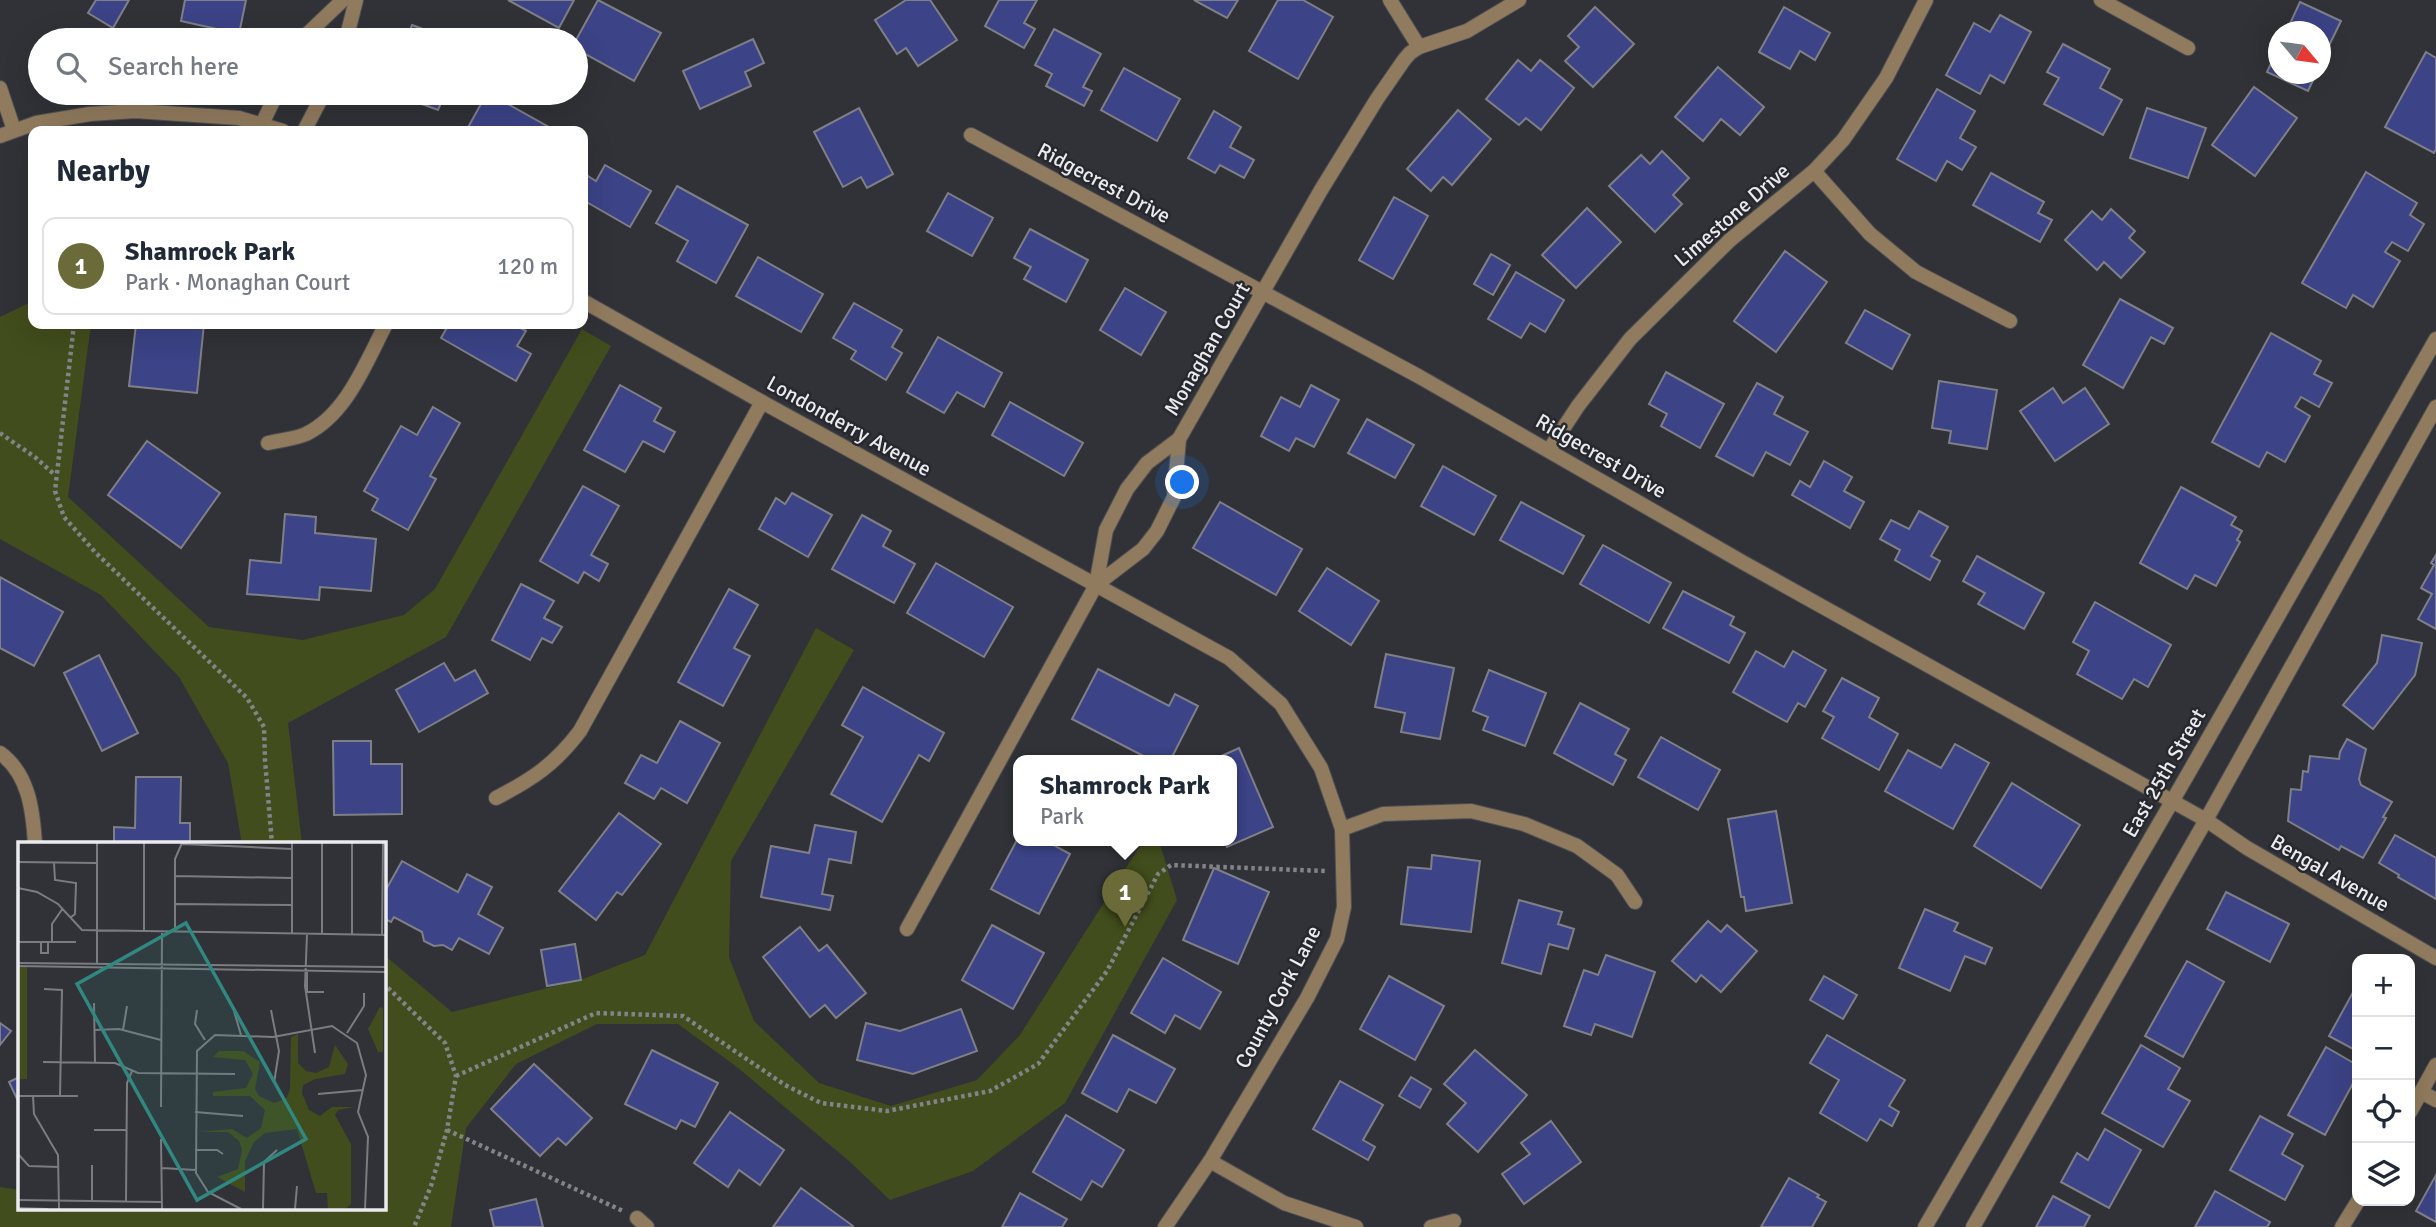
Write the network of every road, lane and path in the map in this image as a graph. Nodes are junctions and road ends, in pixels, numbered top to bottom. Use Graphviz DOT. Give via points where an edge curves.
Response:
graph roads {
  1 [pos="343,0"];
  2 [pos="356,0"];
  3 [pos="1390,0"];
  4 [pos="1519,0"];
  5 [pos="1926,0"];
  6 [pos="2101,0"];
  7 [pos="314,28"];
  8 [pos="349,28"];
  9 [pos="1419,47"];
  10 [pos="2188,48"];
  11 [pos="0,88"];
  12 [pos="271,105"];
  13 [pos="318,105"];
  14 [pos="261,126"];
  15 [pos="307,126"];
  16 [pos="14,130"];
  17 [pos="971,135"];
  18 [pos="0,136"];
  19 [pos="1814,171"];
  20 [pos="1263,293"];
  21 [pos="588,304"];
  22 [pos="2010,321"];
  23 [pos="73,329"];
  24 [pos="383,329"];
  25 [pos="2436,339"];
  26 [pos="762,402"];
  27 [pos="2436,407"];
  28 [pos="0,433"];
  29 [pos="1180,439"];
  30 [pos="268,443"];
  31 [pos="1549,450"];
  32 [pos="56,475"];
  33 [pos="1096,584"];
  34 [pos="0,753"];
  35 [pos="496,798"];
  36 [pos="2172,801"];
  37 [pos="2206,820"];
  38 [pos="1342,829"];
  39 [pos="35,842"];
  40 [pos="272,842"];
  41 [pos="1343,872"];
  42 [pos="1634,902"];
  43 [pos="907,929"];
  44 [pos="2436,958"];
  45 [pos="385,985"];
  46 [pos="2436,1065"];
  47 [pos="456,1076"];
  48 [pos="2421,1092"];
  49 [pos="2436,1100"];
  50 [pos="2415,1102"];
  51 [pos="447,1130"];
  52 [pos="1210,1161"];
  53 [pos="2355,1206"];
  54 [pos="1454,1221"];
  55 [pos="642,1222"];
  56 [pos="414,1227"];
  57 [pos="1165,1227"];
  58 [pos="1356,1227"];
  59 [pos="1431,1227"];
  60 [pos="1925,1227"];
  61 [pos="1973,1227"];
  62 [pos="2342,1227"];
  1 -- 7 [label="street"];
  2 -- 8 [label="street"];
  3 -- 9 [label="street"];
  4 -- 9 [label="street" via="1467,31"];
  5 -- 19 [label="street, Limestone Drive" via="1886,78 1843,140"];
  6 -- 10 [label="street"];
  9 -- 20 [label="street, Monaghan Court" via="1377,99"];
  11 -- 16 [label="street"];
  12 -- 14 [label="street"];
  13 -- 15 [label="street"];
  14 -- 16 [label="street" via="239,118 135,111 89,114"];
  16 -- 18 [label="street"];
  17 -- 20 [label="street, Ridgecrest Drive"];
  19 -- 22 [label="street" via="1870,234 1916,272"];
  19 -- 31 [label="street, Limestone Drive" via="1730,240 1630,339"];
  20 -- 29 [label="street, Monaghan Court"];
  20 -- 31 [label="street, Ridgecrest Drive"];
  21 -- 26 [label="street, Londonderry Avenue"];
  23 -- 32 [label="path"];
  24 -- 30 [label="street" via="335,413 305,434"];
  25 -- 36 [label="street, East 25th Street"];
  26 -- 33 [label="street, Londonderry Avenue"];
  26 -- 35 [label="street" via="580,731 561,756"];
  27 -- 37 [label="street"];
  28 -- 32 [label="path"];
  29 -- 33 [label="street" via="1147,464 1127,489 1106,530"];
  29 -- 33 [label="street, Monaghan Court" via="1174,496 1157,531 1143,549"];
  31 -- 36 [label="street, Ridgecrest Drive"];
  32 -- 40 [label="path" via="55,491 64,517 247,698 264,727"];
  33 -- 38 [label="street, County Cork Lane" via="1229,658 1281,704 1321,768"];
  33 -- 43 [label="street, Monaghan Court"];
  34 -- 39 [label="street" via="24,782"];
  36 -- 37 [label="street, Ridgecrest Drive"];
  36 -- 60 [label="street, East 25th Street"];
  37 -- 44 [label="street, Bengal Avenue"];
  37 -- 61 [label="street"];
  38 -- 41 [label="street, County Cork Lane"];
  38 -- 42 [label="street" via="1383,814 1471,811 1524,824 1577,846 1617,875"];
  41 -- 47 [label="path" via="1171,865 1158,874 1107,971 1038,1064 990,1091 887,1111 821,1103 785,1085 683,1016 596,1013"];
  41 -- 52 [label="street, County Cork Lane" via="1344,907 1337,939"];
  45 -- 47 [label="path" via="445,1044"];
  46 -- 48 [label="street"];
  47 -- 51 [label="path"];
  48 -- 49 [label="street"];
  48 -- 50 [label="street"];
  51 -- 55 [label="path"];
  51 -- 56 [label="path"];
  52 -- 57 [label="street, County Cork Lane"];
  52 -- 58 [label="street" via="1284,1203"];
  53 -- 62 [label="street"];
  54 -- 59 [label="street"];
}
